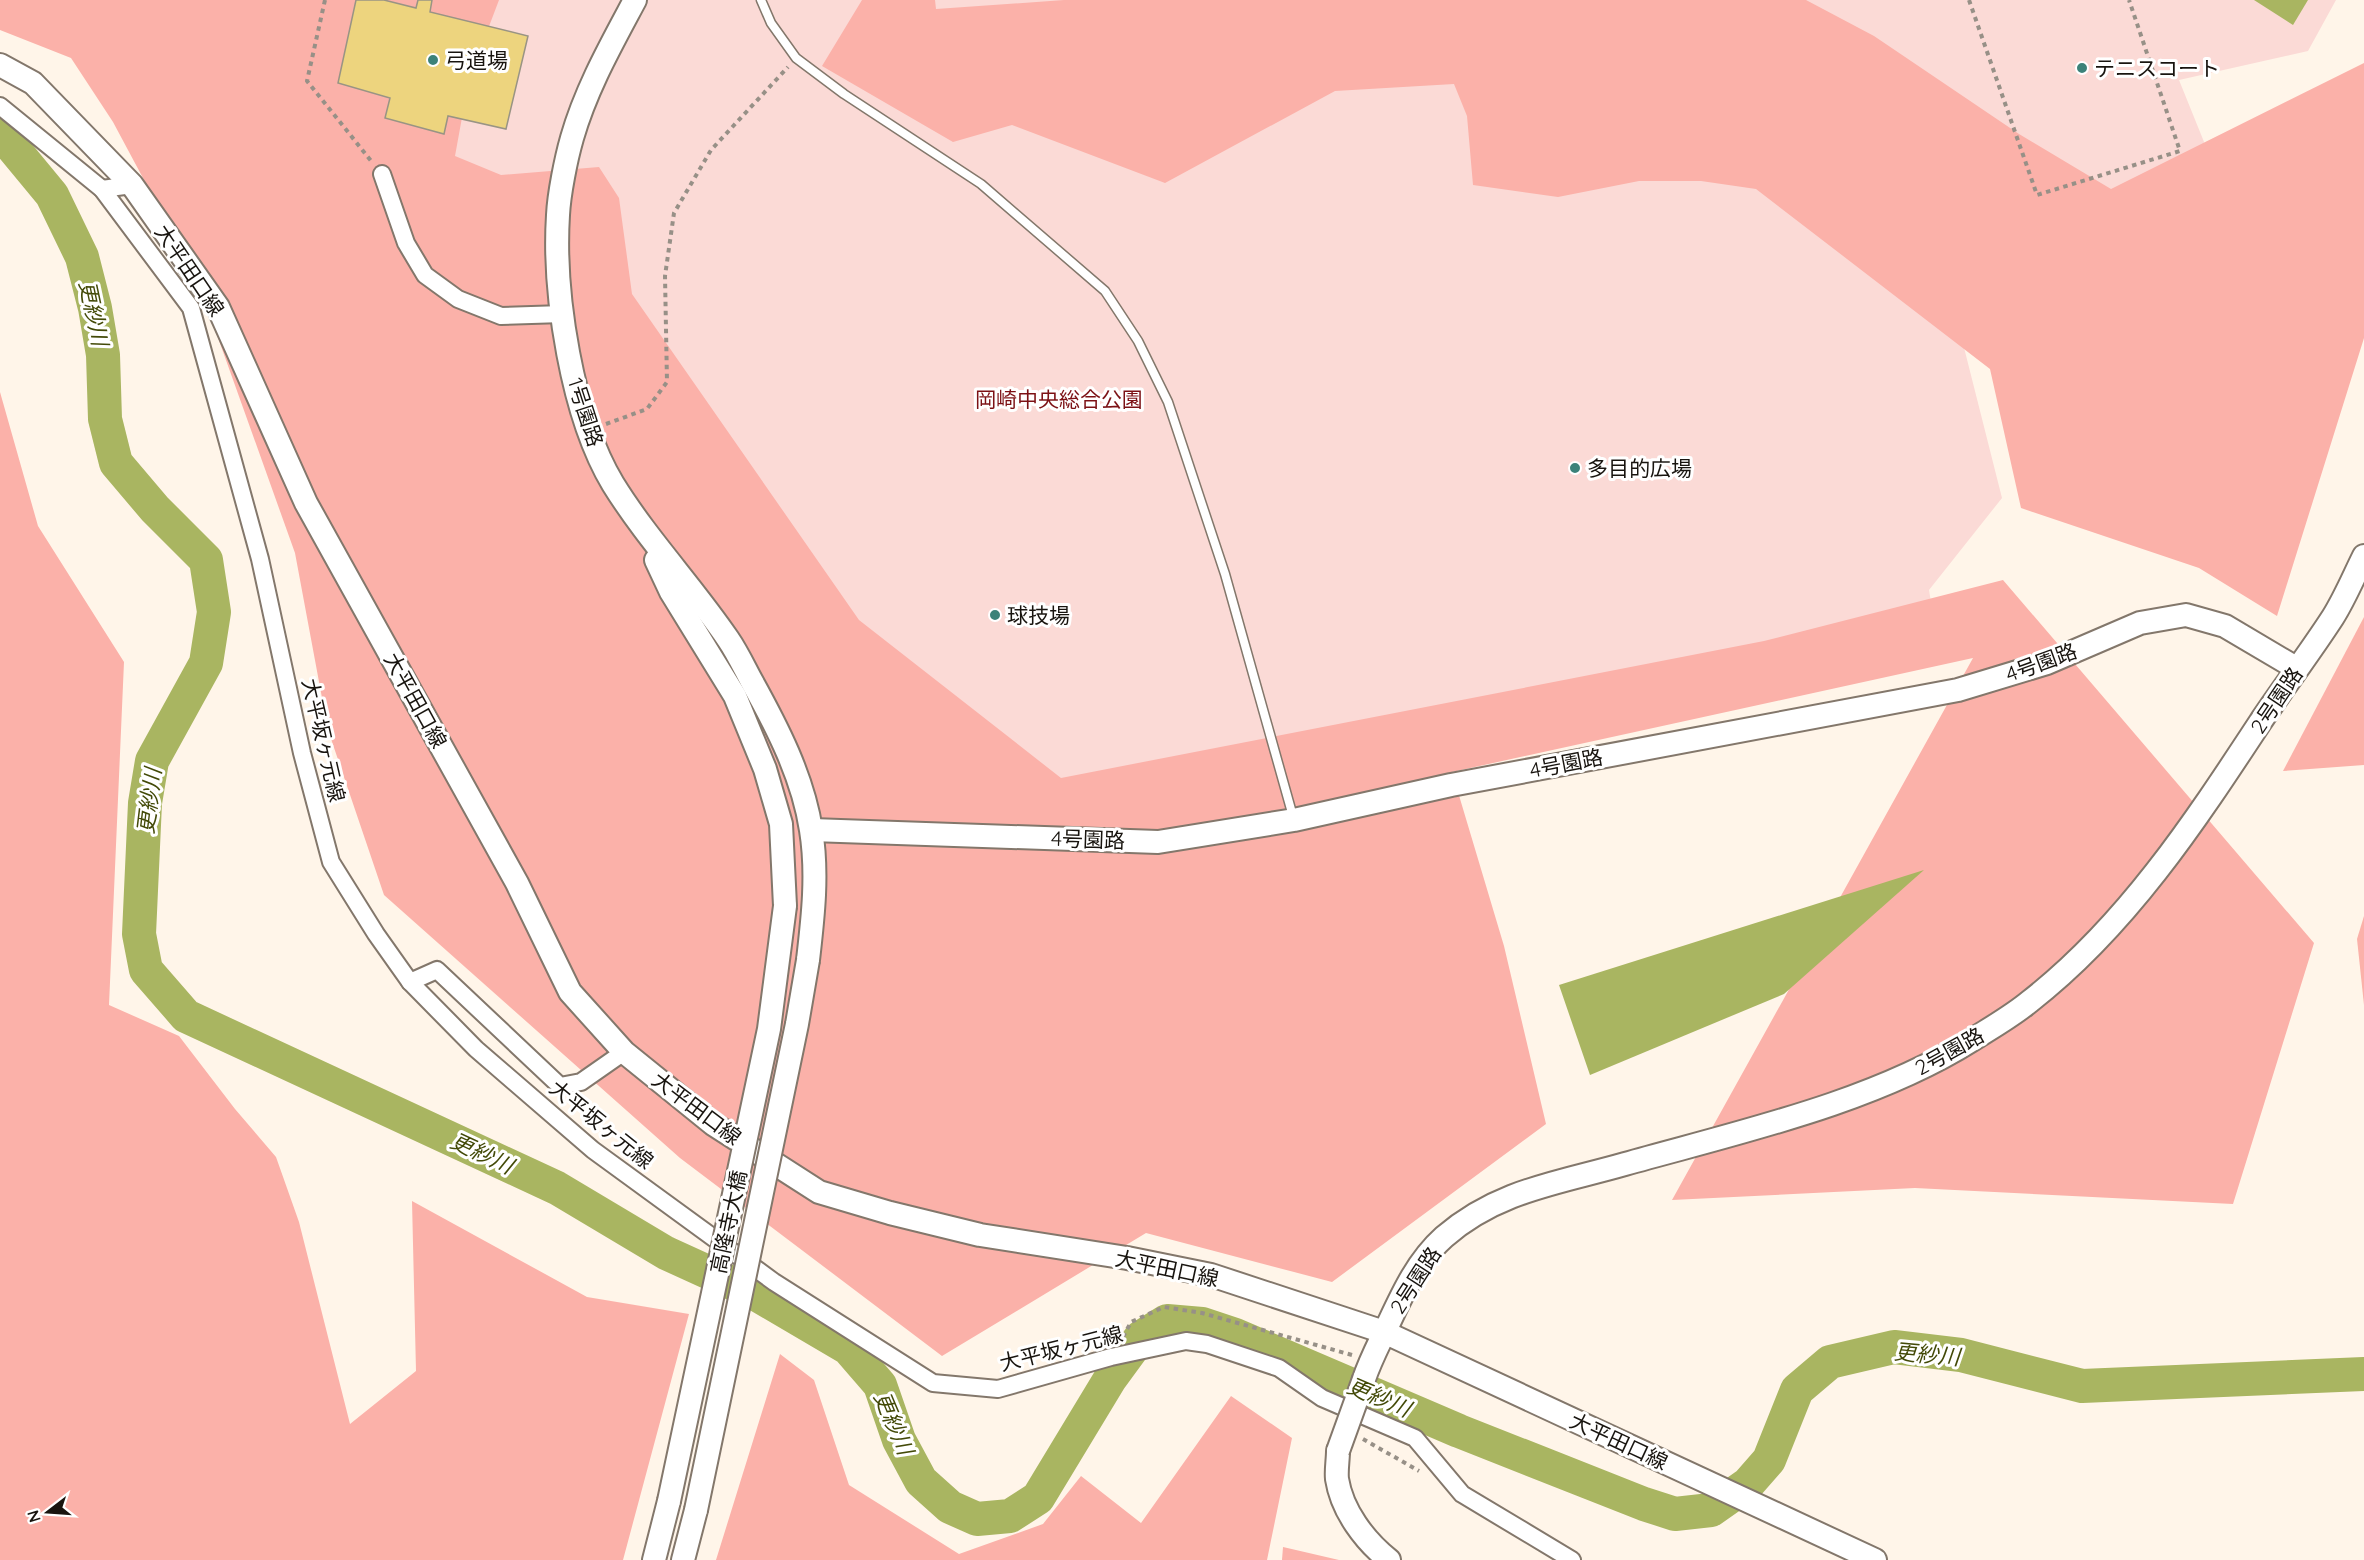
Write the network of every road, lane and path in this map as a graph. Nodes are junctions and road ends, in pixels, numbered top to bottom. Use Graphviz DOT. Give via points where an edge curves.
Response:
graph roads {
  1 [pos="325,0"];
  2 [pos="634,0"];
  3 [pos="761,0"];
  4 [pos="1969,0"];
  5 [pos="2129,0"];
  6 [pos="796,58"];
  7 [pos="0,66"];
  8 [pos="0,106"];
  9 [pos="382,174"];
  10 [pos="132,185"];
  11 [pos="102,189"];
  12 [pos="563,314"];
  13 [pos="588,431"];
  14 [pos="641,526"];
  15 [pos="2364,556"];
  16 [pos="2296,668"];
  17 [pos="1294,820"];
  18 [pos="812,830"];
  19 [pos="815,901"];
  20 [pos="410,982"];
  21 [pos="624,1052"];
  22 [pos="1384,1332"];
  23 [pos="1297,1341"];
  24 [pos="1367,1370"];
  25 [pos="1345,1428"];
  26 [pos="1401,1462"];
  27 [pos="654,1560"];
  28 [pos="683,1560"];
  29 [pos="1389,1560"];
  30 [pos="1572,1560"];
  31 [pos="1875,1560"];
  1 -- 9 [label="path" via="307,81"];
  2 -- 12 [label="street, 1号園路" via="596,74 572,138 558,214"];
  3 -- 6 [label="lane" via="771,23"];
  4 -- 5 [label="path" via="2037,195 2180,152"];
  6 -- 13 [label="path" via="711,150 674,213 665,276 667,382 647,409"];
  6 -- 17 [label="lane" via="981,184 1105,291 1138,341 1168,402 1225,574"];
  7 -- 10 [label="street, 大平田口線" via="33,83"];
  8 -- 11 [label="street, 大平坂ヶ元線"];
  9 -- 12 [label="street" via="406,243 425,275 458,299 501,316"];
  10 -- 11 [label="street"];
  10 -- 21 [label="street, 大平田口線" via="218,307 306,503 517,883 570,992"];
  11 -- 20 [label="street, 大平坂ヶ元線" via="191,308 260,559 302,753 331,862"];
  12 -- 13 [label="street, 1号園路"];
  13 -- 14 [label="street, 1号園路" via="612,482"];
  14 -- 18 [label="street, 1号園路" via="729,640 775,723 799,782"];
  14 -- 27 [label="street, 高隆寺大橋, bridge" via="670,592 735,696 765,769 781,824 785,906 769,1029"];
  15 -- 16 [label="street, 2号園路" via="2335,614"];
  16 -- 17 [label="street, 4号園路" via="2225,626 2186,615 2140,623 2048,663 1958,690 1451,785"];
  16 -- 22 [label="street, 2号園路" via="2219,785 2130,904 2089,950 2029,1003 1969,1042 1896,1079 1830,1105 1522,1191 1485,1208 1442,1239 1421,1263"];
  17 -- 18 [label="street, 4号園路" via="1158,842"];
  18 -- 19 [label="street, 1号園路"];
  19 -- 28 [label="street, 高隆寺大橋, bridge" via="797,1024"];
  20 -- 21 [label="street" via="438,970 560,1086 581,1082"];
  20 -- 30 [label="street, 大平坂ヶ元線" via="476,1049 593,1150 774,1282 933,1383 998,1389 1111,1357 1186,1341 1206,1344 1279,1368 1322,1398 1415,1438 1462,1494"];
  21 -- 22 [label="street, 大平田口線" via="713,1124 819,1192 980,1235 1211,1275"];
  22 -- 24 [label="street, 2号園路"];
  22 -- 31 [label="street, 大平田口線"];
  23 -- 24 [label="path"];
  24 -- 25 [label="street, 2号園路, bridge"];
  25 -- 26 [label="path"];
  25 -- 29 [label="street, 2号園路, bridge" via="1338,1451 1337,1480 1348,1511 1362,1534"];
}
